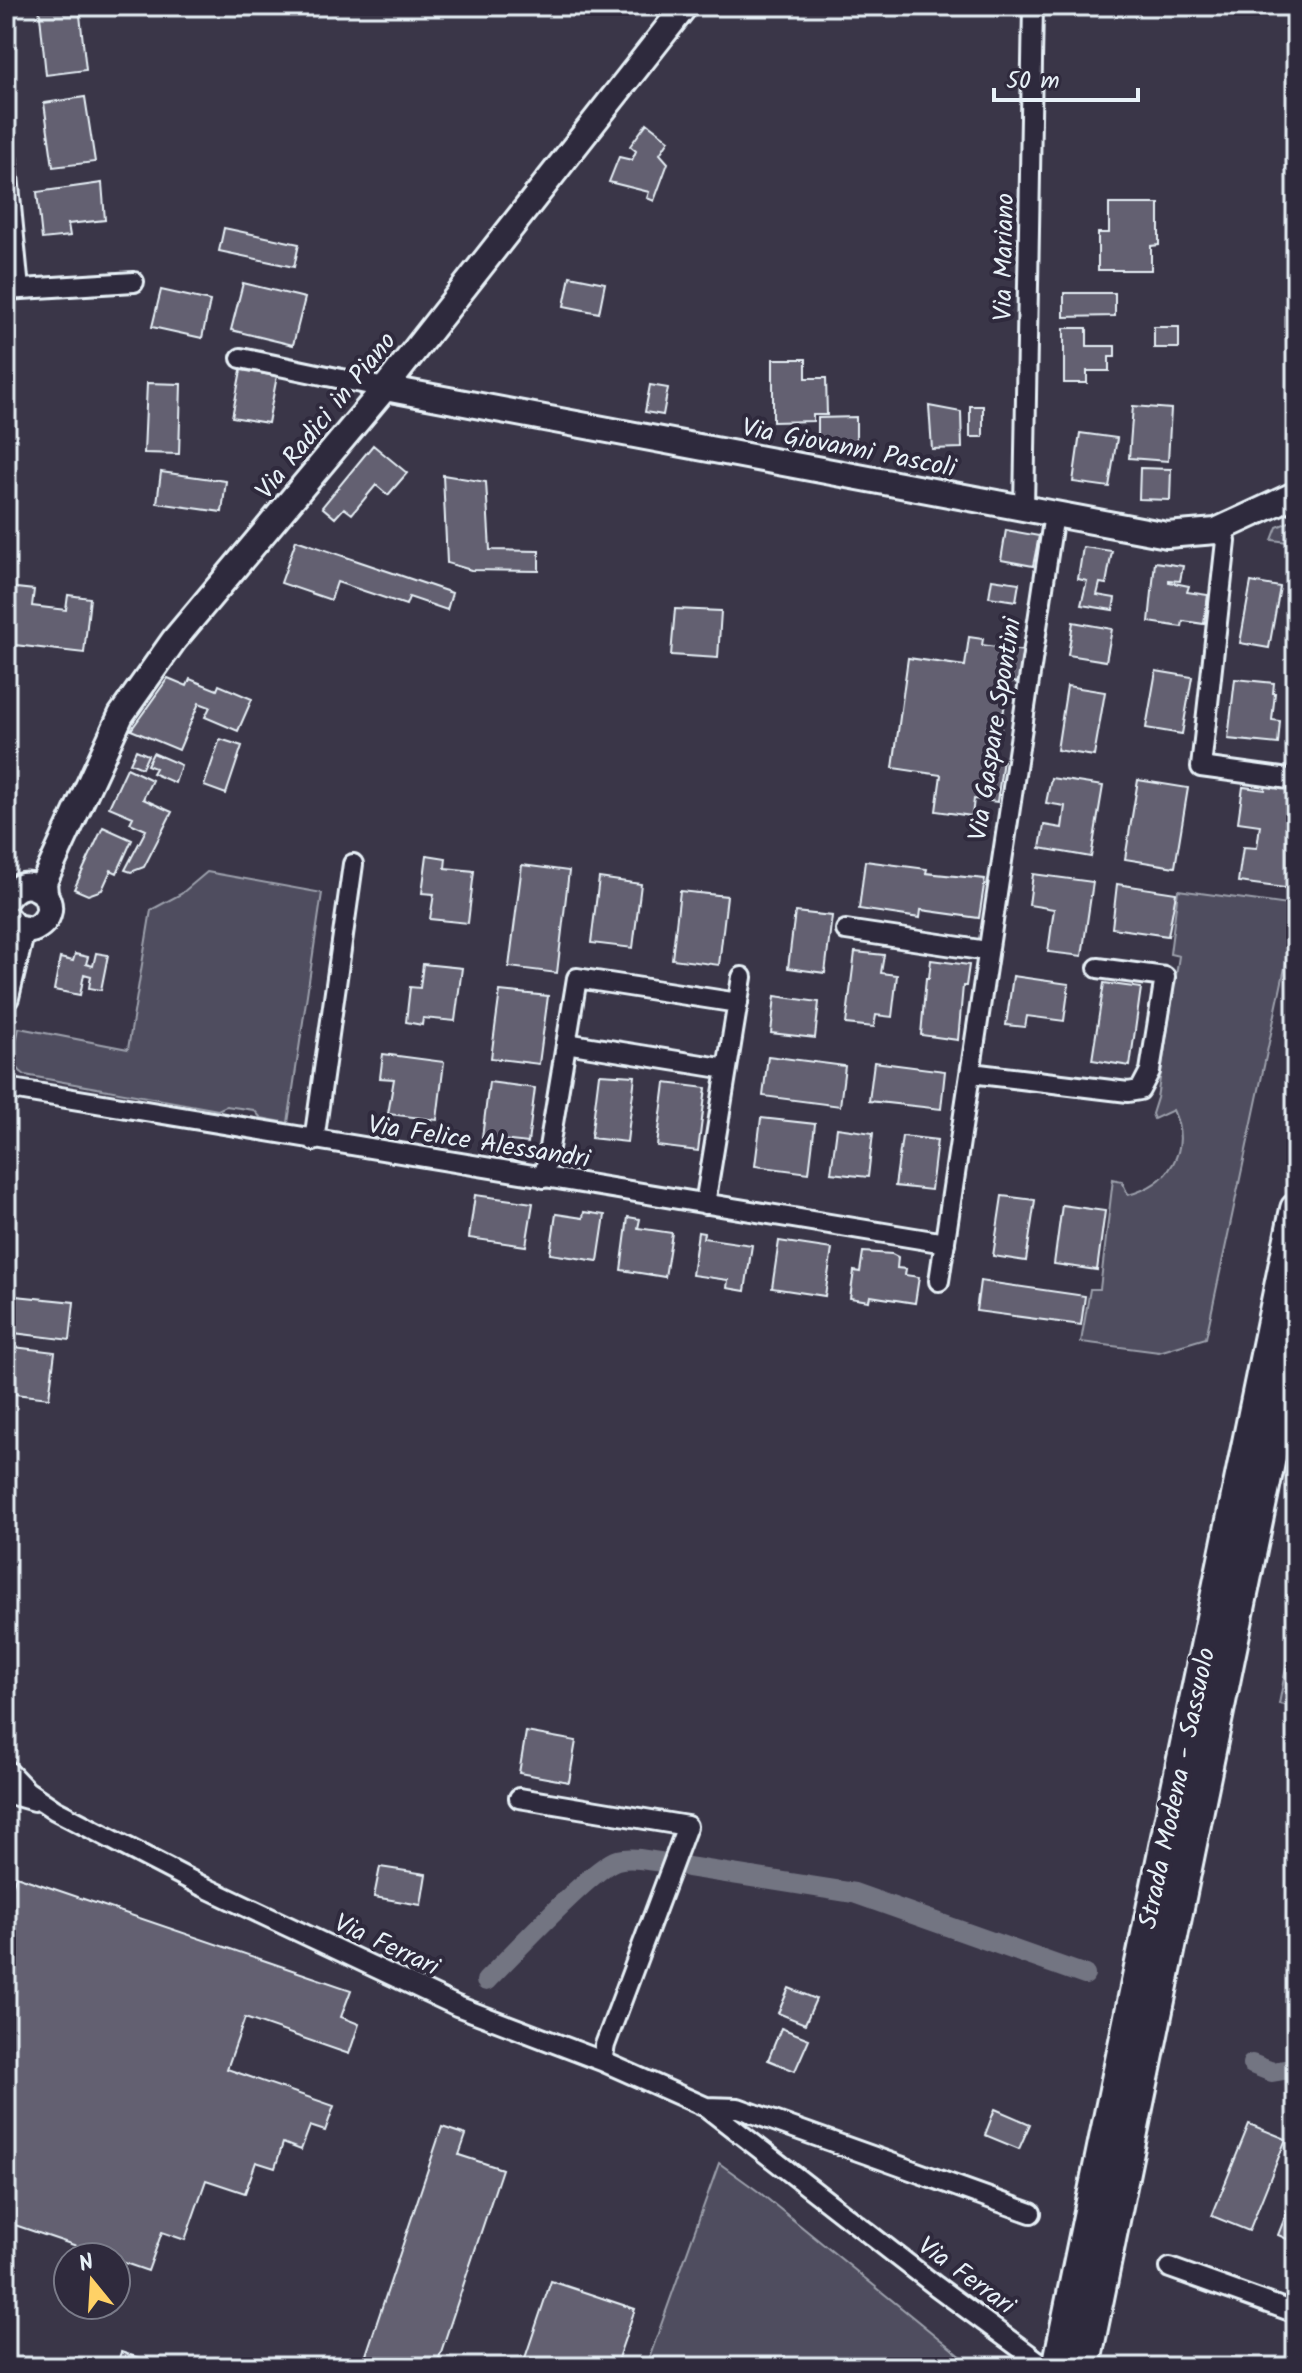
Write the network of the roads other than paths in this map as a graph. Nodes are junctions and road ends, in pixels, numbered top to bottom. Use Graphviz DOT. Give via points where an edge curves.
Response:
graph roads {
  1 [pos="685,6"];
  2 [pos="1033,6"];
  3 [pos="6,155"];
  4 [pos="134,282"];
  5 [pos="13,290"];
  6 [pos="241,358"];
  7 [pos="385,388"];
  8 [pos="1296,494"];
  9 [pos="1024,508"];
  10 [pos="1054,514"];
  11 [pos="1216,531"];
  12 [pos="1296,780"];
  13 [pos="353,864"];
  14 [pos="41,887"];
  15 [pos="12,915"];
  16 [pos="846,930"];
  17 [pos="987,951"];
  18 [pos="1098,968"];
  19 [pos="742,977"];
  20 [pos="6,997"];
  21 [pos="738,1003"];
  22 [pos="566,1043"];
  23 [pos="727,1069"];
  24 [pos="971,1073"];
  25 [pos="6,1088"];
  26 [pos="314,1141"];
  27 [pos="544,1178"];
  28 [pos="705,1204"];
  29 [pos="1296,1209"];
  30 [pos="945,1243"];
  31 [pos="939,1281"];
  32 [pos="1296,1330"];
  33 [pos="6,1769"];
  34 [pos="6,1793"];
  35 [pos="519,1798"];
  36 [pos="55,1810"];
  37 [pos="602,2061"];
  38 [pos="706,2107"];
  39 [pos="1031,2213"];
  40 [pos="1170,2268"];
  41 [pos="1296,2313"];
  42 [pos="1046,2367"];
  43 [pos="1058,2367"];
  44 [pos="1084,2367"];
  1 -- 7 [label="street, Via Radici in Piano"];
  2 -- 9 [label="street, Via Mariano"];
  3 -- 5 [label="street"];
  4 -- 5 [label="street"];
  6 -- 7 [label="street"];
  7 -- 9 [label="street, Via Giovanni Pascoli"];
  7 -- 14 [label="street, Via Radici in Piano" via="174,640 121,715"];
  8 -- 11 [label="street, Via Giovanni Pascoli"];
  9 -- 10 [label="street, Via Giovanni Pascoli"];
  10 -- 11 [label="street, Via Giovanni Pascoli" via="1167,535"];
  10 -- 17 [label="street, Via Gaspare Spontini"];
  11 -- 12 [label="street" via="1226,541 1226,550 1201,767"];
  13 -- 26 [label="street"];
  14 -- 15 [label="street" via="19,887"];
  14 -- 15 [label="street, Via Radici in Piano" via="49,905 42,925"];
  15 -- 20 [label="street, Via Radici in Piano"];
  16 -- 17 [label="street"];
  17 -- 24 [label="street, Via Gaspare Spontini"];
  18 -- 24 [label="street" via="1165,977 1150,1071 1140,1090"];
  19 -- 21 [label="street"];
  21 -- 22 [label="street" via="577,978"];
  21 -- 23 [label="street"];
  22 -- 23 [label="street"];
  22 -- 27 [label="street"];
  23 -- 28 [label="street"];
  24 -- 30 [label="street, Via Gaspare Spontini"];
  25 -- 26 [label="street, Via Felice Alessandri"];
  26 -- 27 [label="street, Via Felice Alessandri"];
  27 -- 28 [label="street, Via Felice Alessandri"];
  28 -- 30 [label="street, Via Felice Alessandri"];
  29 -- 43 [label="highway, Strada Modena - Sassuolo"];
  30 -- 31 [label="street, Via Gaspare Spontini"];
  32 -- 44 [label="highway, Strada Modena - Sassuolo"];
  33 -- 36 [label="street, Via Ferrari"];
  34 -- 36 [label="street, Via Ferrari"];
  35 -- 37 [label="street" via="687,1826"];
  36 -- 37 [label="street, Via Ferrari" via="457,2006"];
  37 -- 38 [label="street, Via Ferrari"];
  38 -- 39 [label="street, Via Ferrari" via="738,2108"];
  38 -- 42 [label="street, Via Ferrari"];
  40 -- 41 [label="street"];
}
